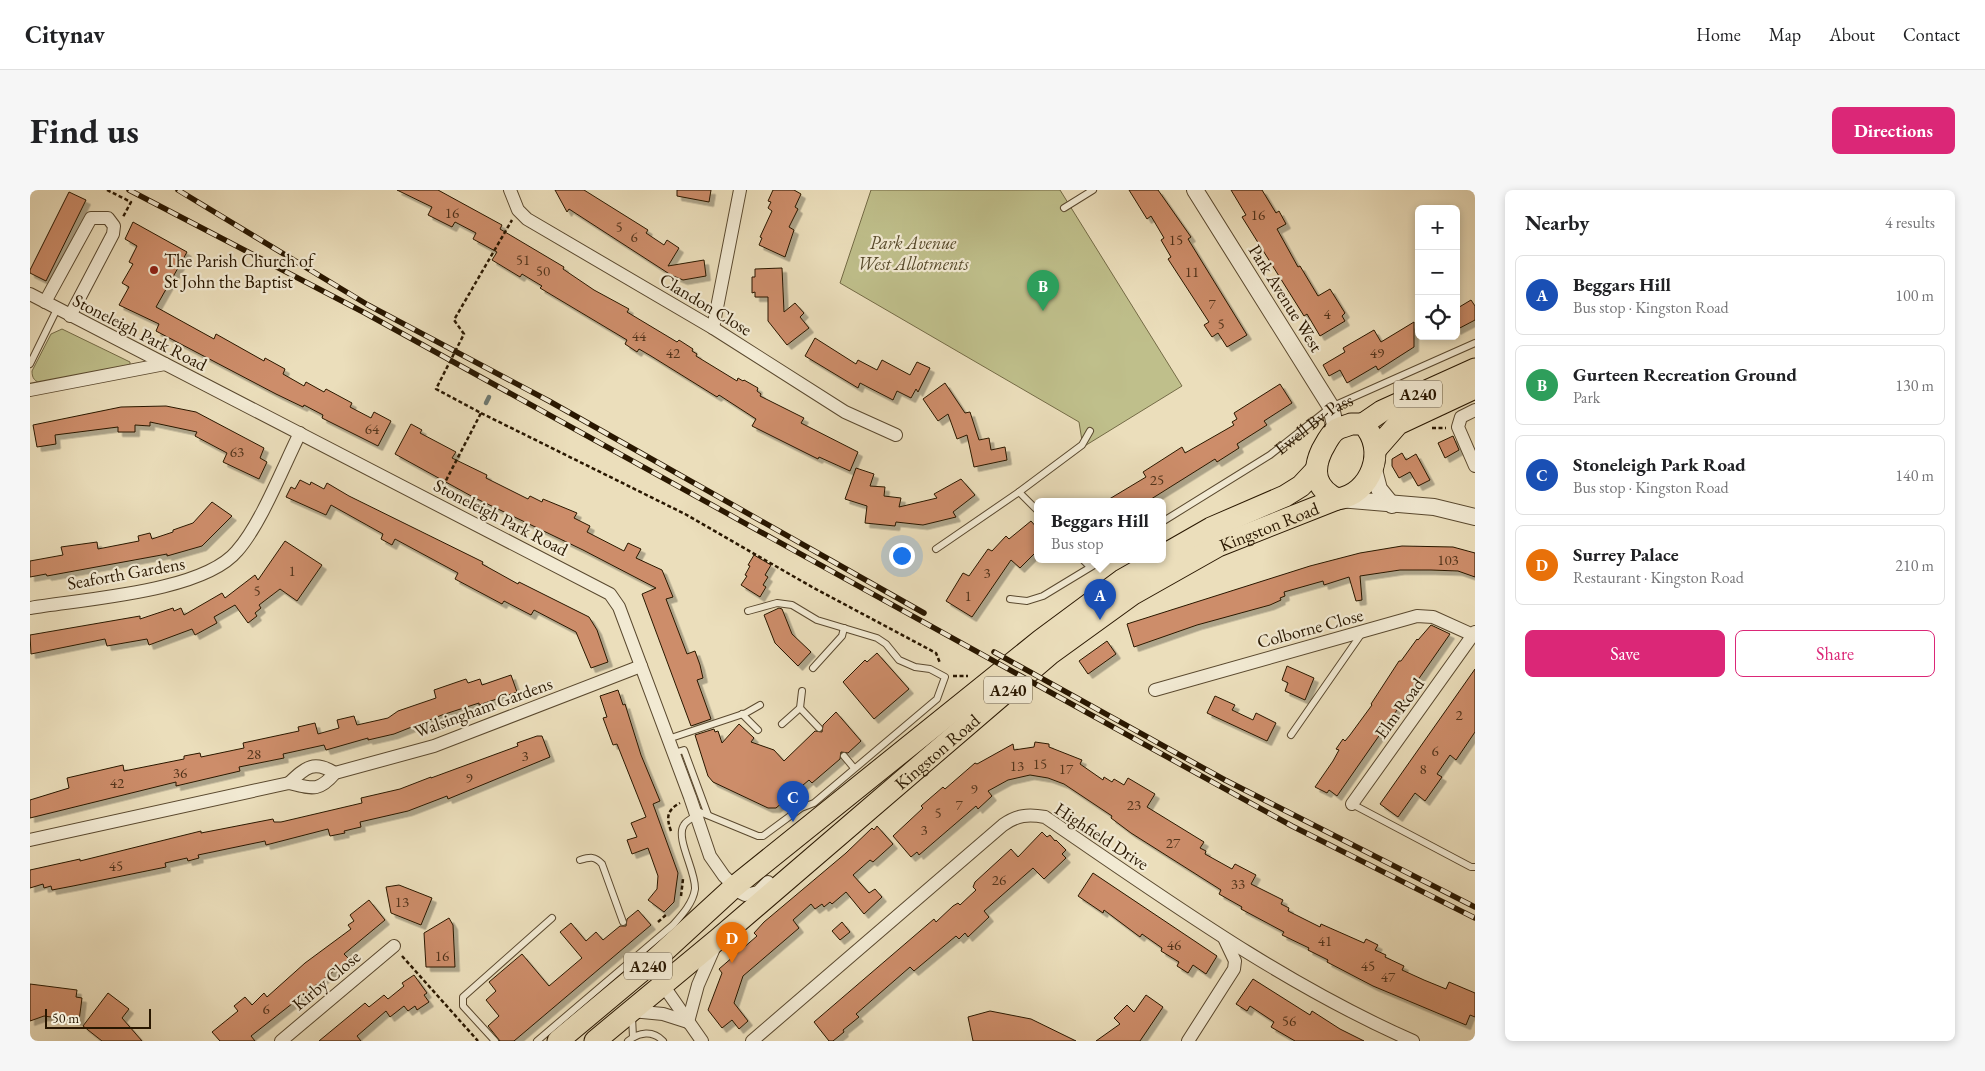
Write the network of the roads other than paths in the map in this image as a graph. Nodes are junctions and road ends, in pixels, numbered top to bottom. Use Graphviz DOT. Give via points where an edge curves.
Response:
graph roads {
  1 [pos="510,190"];
  2 [pos="740,190"];
  3 [pos="1093,190"];
  4 [pos="1195,190"];
  5 [pos="1064,208"];
  6 [pos="30,294"];
  7 [pos="45,302"];
  8 [pos="57,309"];
  9 [pos="70,316"];
  10 [pos="713,328"];
  11 [pos="1475,343"];
  12 [pos="30,364"];
  13 [pos="164,364"];
  14 [pos="1475,369"];
  15 [pos="1475,388"];
  16 [pos="30,390"];
  17 [pos="1330,407"];
  18 [pos="1475,410"];
  19 [pos="1363,424"];
  20 [pos="1336,430"];
  21 [pos="1090,431"];
  22 [pos="300,433"];
  23 [pos="896,435"];
  24 [pos="1375,457"];
  25 [pos="1475,466"];
  26 [pos="1315,471"];
  27 [pos="1019,492"];
  28 [pos="1338,499"];
  29 [pos="1392,505"];
  30 [pos="1034,507"];
  31 [pos="1475,516"];
  32 [pos="1166,520"];
  33 [pos="936,548"];
  34 [pos="1166,554"];
  35 [pos="1086,563"];
  36 [pos="1097,563"];
  37 [pos="1152,563"];
  38 [pos="1090,567"];
  39 [pos="1010,599"];
  40 [pos="30,608"];
  41 [pos="748,611"];
  42 [pos="844,628"];
  43 [pos="1362,633"];
  44 [pos="1474,634"];
  45 [pos="641,666"];
  46 [pos="813,668"];
  47 [pos="1155,690"];
  48 [pos="802,691"];
  49 [pos="760,705"];
  50 [pos="800,708"];
  51 [pos="742,714"];
  52 [pos="782,724"];
  53 [pos="819,728"];
  54 [pos="758,730"];
  55 [pos="1291,735"];
  56 [pos="668,738"];
  57 [pos="674,753"];
  58 [pos="844,756"];
  59 [pos="854,768"];
  60 [pos="335,773"];
  61 [pos="289,782"];
  62 [pos="1352,804"];
  63 [pos="697,809"];
  64 [pos="30,840"];
  65 [pos="580,860"];
  66 [pos="1475,867"];
  67 [pos="792,875"];
  68 [pos="734,887"];
  69 [pos="552,918"];
  70 [pos="623,922"];
  71 [pos="1224,938"];
  72 [pos="718,939"];
  73 [pos="394,946"];
  74 [pos="1263,963"];
  75 [pos="649,965"];
  76 [pos="1234,969"];
  77 [pos="663,986"];
  78 [pos="632,1011"];
  79 [pos="688,1022"];
  80 [pos="630,1039"];
  81 [pos="281,1041"];
  82 [pos="495,1041"];
  83 [pos="537,1041"];
  84 [pos="558,1041"];
  85 [pos="595,1041"];
  86 [pos="663,1041"];
  87 [pos="702,1041"];
  88 [pos="752,1041"];
  89 [pos="1188,1041"];
  90 [pos="1413,1041"];
  1 -- 10 [label="street, Clandon Close" via="518,210 527,219"];
  2 -- 10 [label="street"];
  3 -- 5 [label="lane"];
  4 -- 17 [label="street, Park Avenue West"];
  6 -- 7 [label="street, Stoneleigh Park Road"];
  7 -- 8 [label="street, Stoneleigh Park Road"];
  7 -- 9 [label="street" via="91,218 108,218 114,226 113,234"];
  8 -- 9 [label="street, Stoneleigh Park Road"];
  8 -- 12 [label="lane"];
  9 -- 13 [label="street, Stoneleigh Park Road"];
  10 -- 23 [label="street, Clandon Close" via="846,412"];
  11 -- 17 [label="lane, Ewell By-Pass"];
  13 -- 16 [label="street"];
  13 -- 22 [label="street, Stoneleigh Park Road"];
  14 -- 19 [label="highway, Ewell By-Pass / A240" via="1382,411"];
  15 -- 24 [label="highway, A240" via="1398,424"];
  17 -- 20 [label="street, Park Avenue West"];
  17 -- 32 [label="lane, Ewell By-Pass" via="1270,455"];
  18 -- 25 [label="street" via="1461,417 1458,427"];
  19 -- 20 [label="highway" via="1351,424"];
  19 -- 24 [label="highway" via="1372,433"];
  20 -- 26 [label="highway" via="1327,441"];
  21 -- 27 [label="lane" via="1082,445"];
  22 -- 40 [label="street, Seaforth Gardens" via="251,532 237,552 220,565 171,586"];
  22 -- 45 [label="street, Stoneleigh Park Road" via="610,594 619,607"];
  24 -- 28 [label="highway" via="1368,478 1350,496"];
  24 -- 29 [label="street" via="1379,489"];
  26 -- 28 [label="highway" via="1319,485"];
  26 -- 34 [label="highway, Kingston Road" via="1301,486 1285,496 1211,528"];
  27 -- 30 [label="lane"];
  27 -- 33 [label="lane"];
  28 -- 29 [label="street, Kingston Road"];
  28 -- 67 [label="highway, Kingston Road / A240" via="1218,546 1133,594 1050,654"];
  29 -- 31 [label="street, Kingston Road" via="1434,508"];
  35 -- 38 [label="lane"];
  36 -- 38 [label="lane"];
  37 -- 68 [label="highway, Kingston Road / A240" via="1122,580 1041,640"];
  38 -- 39 [label="lane" via="1044,596 1027,602"];
  41 -- 42 [label="lane" via="776,603 792,606 817,620"];
  42 -- 46 [label="lane" via="842,636"];
  42 -- 59 [label="lane" via="877,638 899,660 946,677 937,699"];
  43 -- 44 [label="street, Colborne Close" via="1417,616 1433,617"];
  43 -- 47 [label="street, Colborne Close"];
  43 -- 55 [label="lane"];
  44 -- 62 [label="street, Elm Road"];
  45 -- 56 [label="street, Stoneleigh Park Road"];
  45 -- 60 [label="street, Walsingham Gardens" via="434,746"];
  48 -- 50 [label="lane"];
  49 -- 51 [label="lane"];
  50 -- 52 [label="lane"];
  50 -- 53 [label="lane"];
  51 -- 54 [label="lane"];
  51 -- 56 [label="lane"];
  56 -- 57 [label="street, Stoneleigh Park Road"];
  57 -- 63 [label="street, Stoneleigh Park Road"];
  57 -- 63 [label="lane" via="684,750"];
  58 -- 59 [label="lane"];
  59 -- 63 [label="lane" via="814,803 801,808 763,836"];
  60 -- 61 [label="street, Walsingham Gardens" via="327,783 317,788"];
  60 -- 61 [label="street, Walsingham Gardens" via="324,766 312,766"];
  61 -- 64 [label="street, Walsingham Gardens"];
  62 -- 66 [label="lane"];
  63 -- 68 [label="street, Stoneleigh Park Road" via="710,856"];
  63 -- 83 [label="lane" via="681,830 695,889 684,912 673,925"];
  65 -- 70 [label="lane" via="591,856 598,858"];
  67 -- 68 [label="street" via="774,878 758,892 750,894 741,893"];
  67 -- 72 [label="highway, Kingston Road / A240"];
  68 -- 75 [label="highway, Kingston Road / A240"];
  69 -- 82 [label="lane" via="463,997 464,1006"];
  71 -- 74 [label="street, Highfield Drive"];
  71 -- 76 [label="street" via="1235,961"];
  71 -- 88 [label="street, Highfield Drive" via="1045,818 1017,817 1003,825"];
  72 -- 77 [label="highway, Kingston Road / A240"];
  72 -- 79 [label="street" via="698,985"];
  73 -- 81 [label="street, Kirby Close"];
  74 -- 76 [label="street"];
  74 -- 90 [label="street, Highfield Drive" via="1348,1011"];
  75 -- 77 [label="street"];
  75 -- 84 [label="highway, Kingston Road / A240"];
  76 -- 89 [label="street"];
  77 -- 78 [label="highway, Kingston Road / A240"];
  77 -- 79 [label="street"];
  78 -- 79 [label="street" via="663,1014"];
  78 -- 80 [label="lane"];
  78 -- 85 [label="highway, Kingston Road / A240"];
  79 -- 87 [label="street"];
  80 -- 86 [label="lane" via="647,1032 658,1035"];
}
